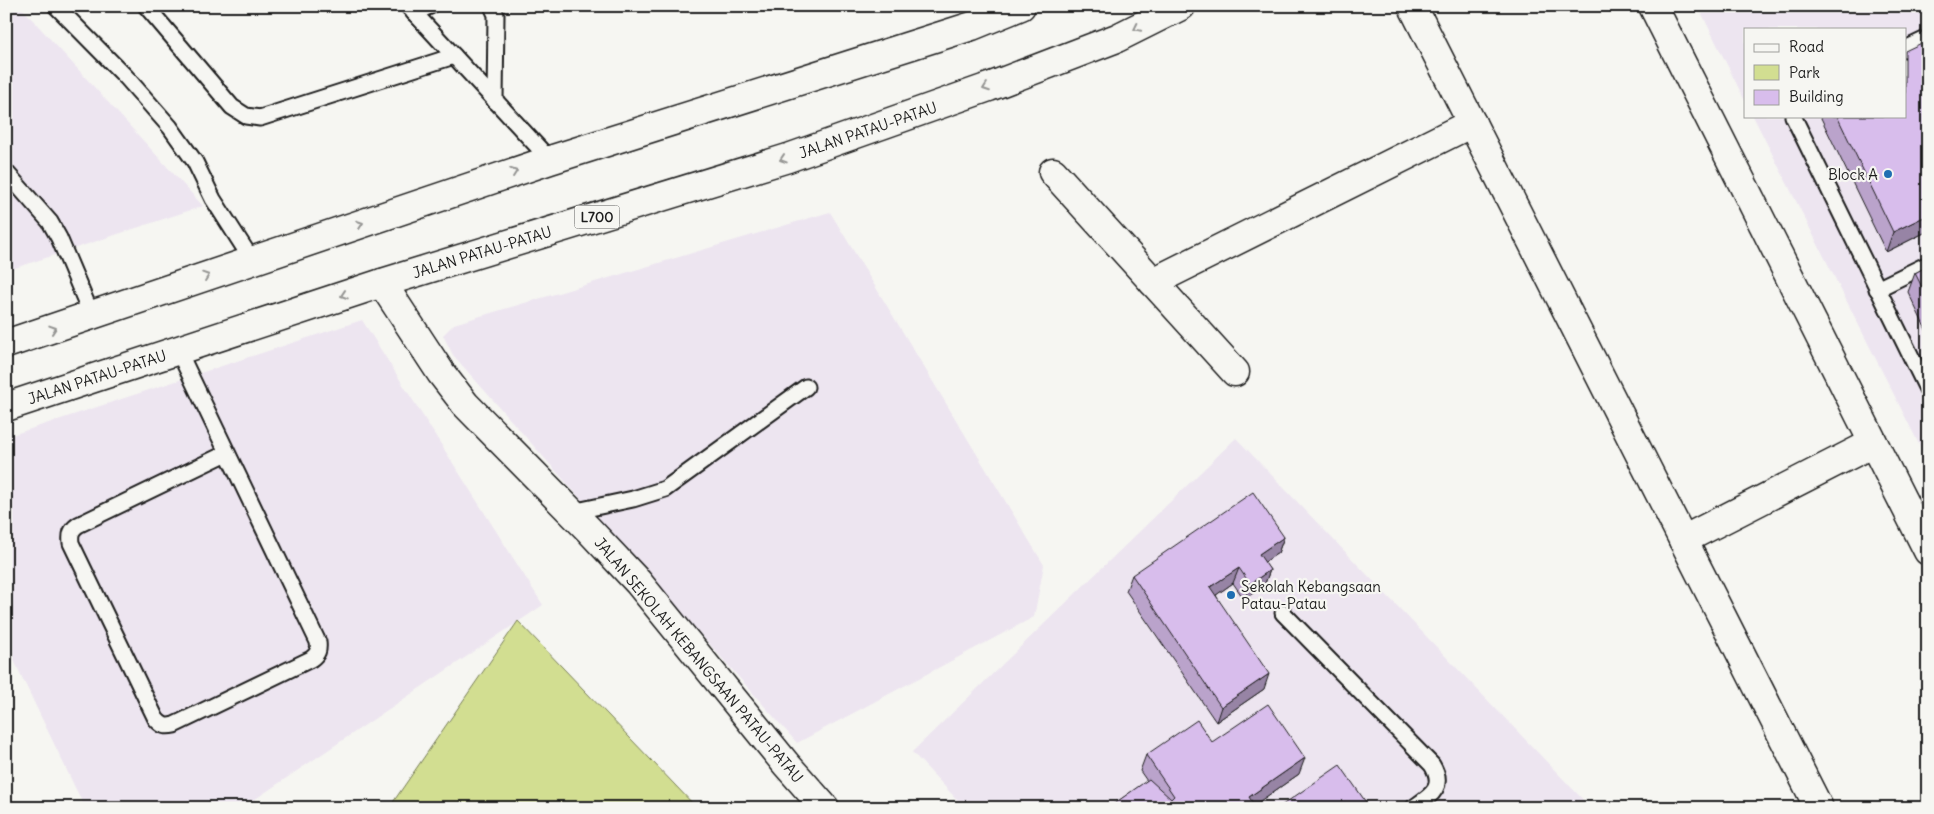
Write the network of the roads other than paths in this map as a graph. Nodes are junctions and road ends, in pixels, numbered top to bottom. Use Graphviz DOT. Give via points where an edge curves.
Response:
graph roads {
  1 [pos="56,6"];
  2 [pos="146,6"];
  3 [pos="430,6"];
  4 [pos="492,6"];
  5 [pos="1022,6"];
  6 [pos="1180,6"];
  7 [pos="1653,6"];
  8 [pos="411,10"];
  9 [pos="1414,10"];
  10 [pos="1928,38"];
  11 [pos="1906,49"];
  12 [pos="454,56"];
  13 [pos="495,101"];
  14 [pos="1794,118"];
  15 [pos="1472,123"];
  16 [pos="550,160"];
  17 [pos="6,172"];
  18 [pos="1053,172"];
  19 [pos="252,260"];
  20 [pos="1928,264"];
  21 [pos="382,282"];
  22 [pos="1153,282"];
  23 [pos="1878,289"];
  24 [pos="92,316"];
  25 [pos="6,344"];
  26 [pos="178,350"];
  27 [pos="1235,372"];
  28 [pos="806,387"];
  29 [pos="1928,391"];
  30 [pos="6,407"];
  31 [pos="1873,443"];
  32 [pos="227,453"];
  33 [pos="572,512"];
  34 [pos="1683,540"];
  35 [pos="1928,551"];
  36 [pos="1283,613"];
  37 [pos="825,808"];
  38 [pos="1413,808"];
  39 [pos="1819,808"];
  1 -- 19 [label="lane" via="170,127 196,162 213,198"];
  2 -- 12 [label="lane" via="232,107 246,116 260,118"];
  3 -- 8 [label="lane"];
  4 -- 13 [label="lane" via="496,16"];
  5 -- 16 [label="street" via="972,26"];
  6 -- 21 [label="street, JALAN PATAU-PATAU / L700, one-way" via="1117,38 1035,70 797,155"];
  7 -- 31 [label="street"];
  8 -- 12 [label="lane"];
  9 -- 15 [label="street"];
  10 -- 11 [label="lane"];
  12 -- 13 [label="lane"];
  13 -- 16 [label="lane"];
  14 -- 23 [label="lane"];
  15 -- 22 [label="street"];
  15 -- 34 [label="street"];
  19 -- 16 [label="street, one-way"];
  17 -- 24 [label="lane" via="50,222"];
  18 -- 22 [label="street"];
  24 -- 19 [label="street, one-way"];
  20 -- 23 [label="lane"];
  21 -- 26 [label="street, JALAN PATAU-PATAU / L700, one-way"];
  21 -- 33 [label="street, JALAN SEKOLAH KEBANGSAAN PATAU-PATAU" via="465,404"];
  22 -- 27 [label="street"];
  23 -- 29 [label="lane"];
  25 -- 24 [label="street, one-way"];
  26 -- 30 [label="street, JALAN PATAU-PATAU / L700"];
  26 -- 32 [label="lane"];
  28 -- 33 [label="lane" via="665,489"];
  31 -- 34 [label="street"];
  31 -- 35 [label="street"];
  32 -- 32 [label="lane" via="318,642 318,648 311,659 167,727 156,719 70,536 78,524"];
  33 -- 37 [label="street, JALAN SEKOLAH KEBANGSAAN PATAU-PATAU" via="638,582"];
  34 -- 39 [label="street"];
  36 -- 38 [label="lane" via="1432,765 1438,779 1433,794"];
}
